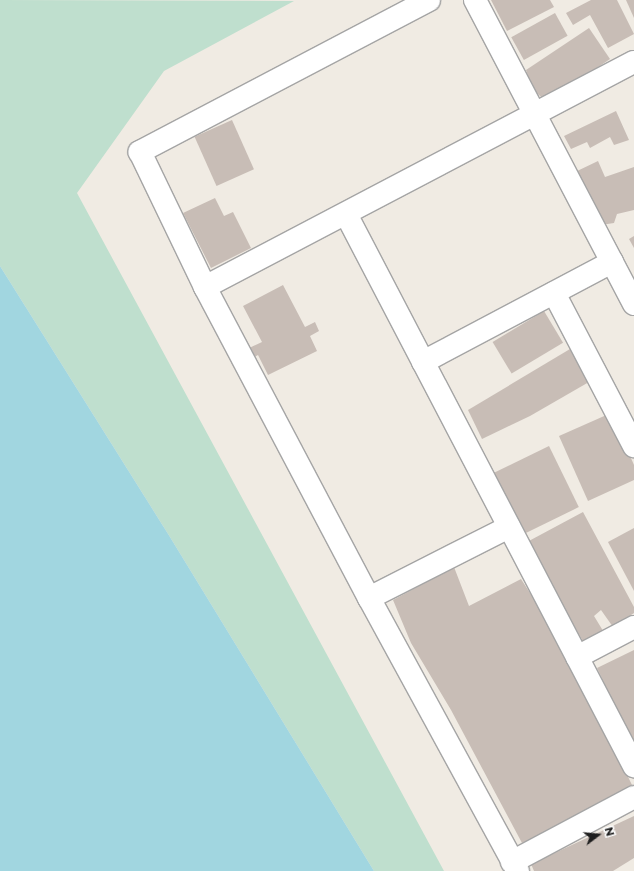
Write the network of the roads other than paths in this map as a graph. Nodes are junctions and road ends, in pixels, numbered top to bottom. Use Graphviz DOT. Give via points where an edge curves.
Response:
graph roads {
  1 [pos="429,0"];
  2 [pos="476,0"];
  3 [pos="634,62"];
  4 [pos="535,114"];
  5 [pos="346,214"];
  6 [pos="612,262"];
  7 [pos="205,288"];
  8 [pos="554,293"];
  9 [pos="634,304"];
  10 [pos="423,362"];
  11 [pos="634,446"];
  12 [pos="509,527"];
  13 [pos="369,598"];
  14 [pos="634,627"];
  15 [pos="577,657"];
  16 [pos="634,766"];
  17 [pos="634,797"];
  18 [pos="515,866"];
  1 -- 7 [label="street" via="140,152"];
  2 -- 4 [label="street"];
  3 -- 4 [label="street"];
  4 -- 5 [label="street"];
  4 -- 6 [label="street"];
  5 -- 7 [label="street"];
  5 -- 10 [label="street"];
  6 -- 8 [label="street"];
  6 -- 9 [label="street"];
  7 -- 13 [label="street"];
  8 -- 10 [label="street"];
  8 -- 11 [label="street"];
  10 -- 12 [label="street"];
  12 -- 13 [label="street"];
  12 -- 15 [label="street"];
  13 -- 18 [label="street"];
  14 -- 15 [label="street"];
  15 -- 16 [label="street"];
  17 -- 18 [label="street"];
}
